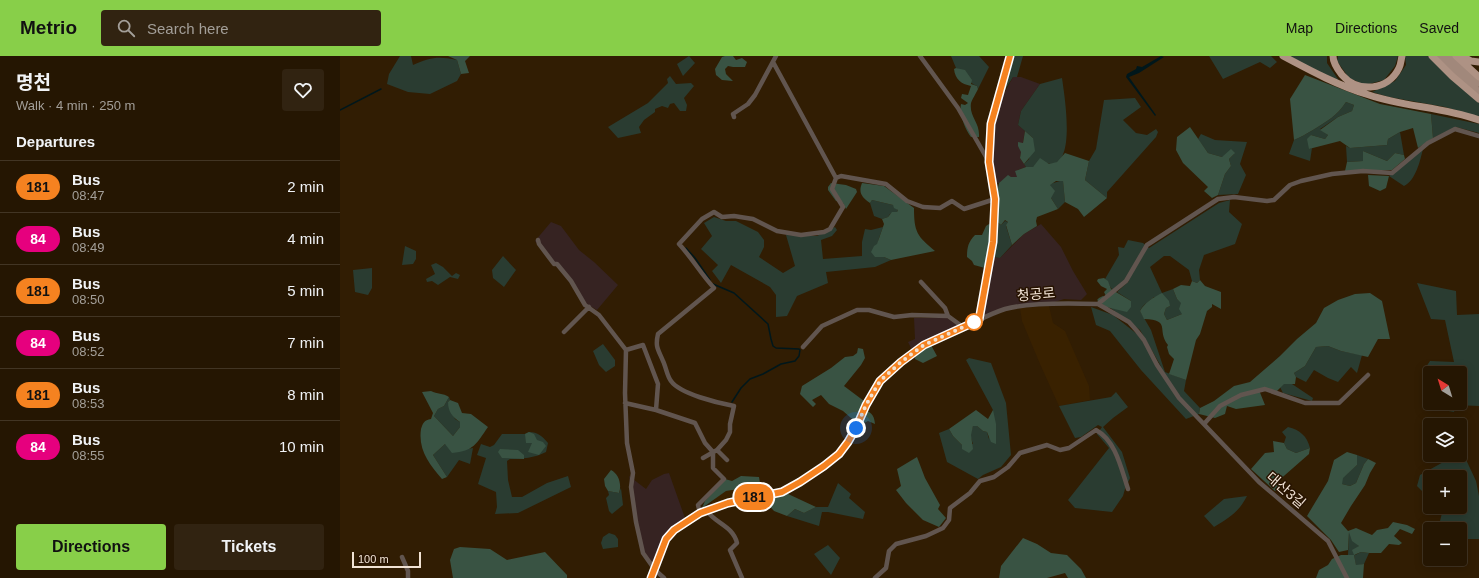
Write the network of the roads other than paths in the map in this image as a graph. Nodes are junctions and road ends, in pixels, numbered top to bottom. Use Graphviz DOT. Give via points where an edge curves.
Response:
graph roads {
  1 [pos="776,56"];
  2 [pos="920,56"];
  3 [pos="1010,56"];
  4 [pos="1283,56"];
  5 [pos="1333,56"];
  6 [pos="1402,56"];
  7 [pos="1432,56"];
  8 [pos="1439,56"];
  9 [pos="1448,56"];
  10 [pos="1456,56"];
  11 [pos="1462,56"];
  12 [pos="773,62"];
  13 [pos="1479,62"];
  14 [pos="1479,76"];
  15 [pos="1479,83"];
  16 [pos="1479,92"];
  17 [pos="1479,99"];
  18 [pos="734,117"];
  19 [pos="1479,120"];
  20 [pos="1479,136"];
  21 [pos="989,162"];
  22 [pos="836,178"];
  23 [pos="995,199"];
  24 [pos="538,240"];
  25 [pos="921,282"];
  26 [pos="1098,304"];
  27 [pos="589,307"];
  28 [pos="948,316"];
  29 [pos="979,320"];
  30 [pos="963,327"];
  31 [pos="564,332"];
  32 [pos="803,347"];
  33 [pos="626,350"];
  34 [pos="1368,375"];
  35 [pos="625,403"];
  36 [pos="656,410"];
  37 [pos="1204,424"];
  38 [pos="715,451"];
  39 [pos="703,458"];
  40 [pos="728,460"];
  41 [pos="1128,489"];
  42 [pos="707,510"];
  43 [pos="700,513"];
  44 [pos="402,557"];
  45 [pos="654,570"];
  46 [pos="408,578"];
  47 [pos="651,578"];
  48 [pos="664,578"];
  49 [pos="742,578"];
  50 [pos="875,578"];
  51 [pos="1347,578"];
  1 -- 12 [label="street"];
  2 -- 21 [label="street" via="958,108"];
  3 -- 21 [label="street" via="991,124"];
  4 -- 19 [label="highway" via="1326,79 1369,96 1463,114"];
  5 -- 6 [label="highway" via="1346,80 1365,88 1385,83 1399,69"];
  7 -- 17 [label="highway"];
  8 -- 16 [label="main road"];
  9 -- 15 [label="main road"];
  10 -- 14 [label="highway"];
  11 -- 13 [label="highway"];
  12 -- 18 [label="street" via="748,104 733,114"];
  12 -- 22 [label="street"];
  20 -- 26 [label="street" via="1455,129 1428,143 1392,173 1332,174 1301,181 1290,185 1274,200 1234,197 1218,200 1147,245 1126,281"];
  21 -- 23 [label="street"];
  22 -- 23 [label="street" via="841,176 886,184 907,201 923,206 940,208 952,201 964,209"];
  22 -- 38 [label="street" via="832,189 843,208 830,229 824,232 801,235 778,231 753,219 722,217 714,212 702,219 679,244 714,288 658,334 656,343 669,380 675,386 711,401 734,406 730,432"];
  23 -- 29 [label="street" via="993,242"];
  24 -- 27 [label="street"];
  25 -- 28 [label="street" via="945,308"];
  26 -- 29 [label="street, 청공로" via="1065,303 1016,307"];
  26 -- 37 [label="street, 대산3길" via="1128,322 1137,331 1179,398"];
  27 -- 31 [label="street"];
  27 -- 33 [label="street" via="599,314"];
  28 -- 30 [label="street"];
  28 -- 32 [label="street" via="894,317 869,310 857,310 822,326"];
  29 -- 30 [label="street, 청공로"];
  30 -- 42 [label="street, 청공로" via="924,345 880,381 848,442 839,454 824,466 782,492"];
  33 -- 35 [label="street"];
  33 -- 36 [label="street" via="643,345 658,384"];
  34 -- 37 [label="street" via="1339,403 1305,404 1265,389 1242,394 1220,406"];
  35 -- 36 [label="street"];
  35 -- 45 [label="street" via="627,443 633,473 630,487 636,522 643,553"];
  36 -- 38 [label="street" via="695,423 705,443"];
  37 -- 51 [label="street, 대산3길" via="1259,482 1328,541"];
  38 -- 39 [label="street"];
  38 -- 40 [label="street"];
  38 -- 43 [label="street" via="713,468 724,479 698,505"];
  41 -- 50 [label="street" via="1116,453 1103,434 1096,430 1069,448 1060,450 1047,445 1020,453 1008,467 994,477 980,481 970,493 950,508 949,520 943,528 926,536 896,544 889,551 886,568"];
  42 -- 43 [label="street, 청공로"];
  42 -- 49 [label="street" via="711,517 729,529 736,540 737,543 730,550"];
  43 -- 45 [label="street, 청공로" via="674,530 666,539"];
  44 -- 46 [label="street"];
  45 -- 47 [label="street, 청공로"];
  45 -- 48 [label="street"];
}
